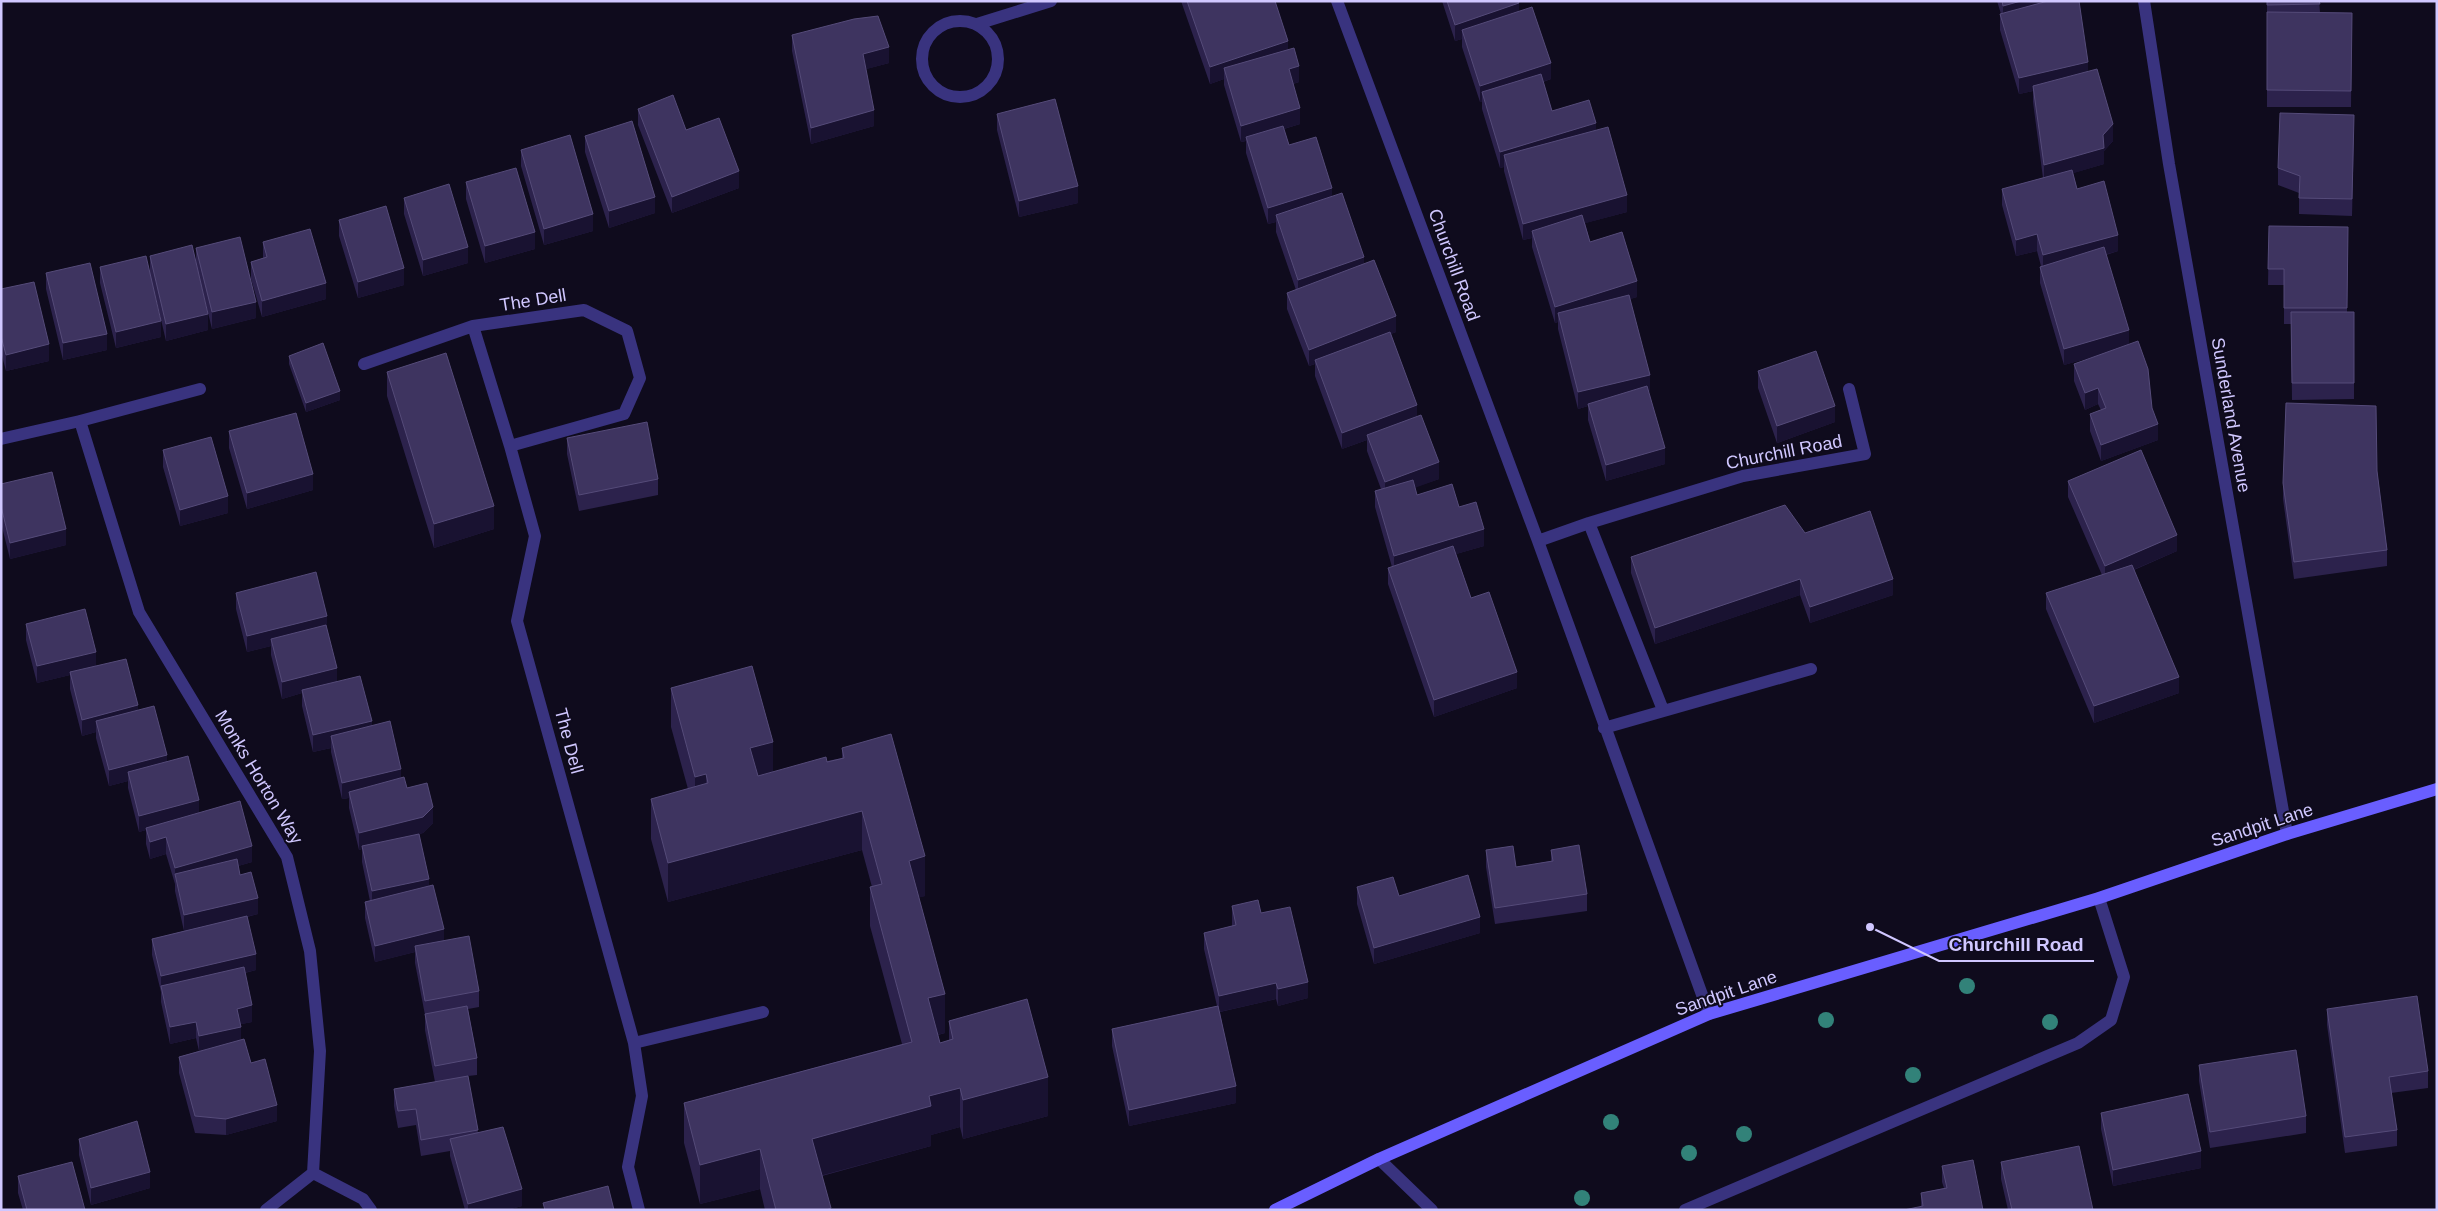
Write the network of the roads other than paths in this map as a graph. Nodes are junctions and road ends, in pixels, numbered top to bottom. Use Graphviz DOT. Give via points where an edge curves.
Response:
graph roads {
  1 [pos="1051,1"];
  2 [pos="1337,1"];
  3 [pos="2144,1"];
  4 [pos="977,24"];
  5 [pos="473,326"];
  6 [pos="364,364"];
  7 [pos="200,388"];
  8 [pos="1849,388"];
  9 [pos="80,421"];
  10 [pos="1,438"];
  11 [pos="510,446"];
  12 [pos="1589,523"];
  13 [pos="1538,541"];
  14 [pos="1811,669"];
  15 [pos="1663,710"];
  16 [pos="1604,728"];
  17 [pos="2437,789"];
  18 [pos="2287,834"];
  19 [pos="2099,898"];
  20 [pos="763,1012"];
  21 [pos="1709,1014"];
  22 [pos="634,1043"];
  23 [pos="1379,1159"];
  24 [pos="313,1173"];
  25 [pos="266,1210"];
  26 [pos="371,1210"];
  27 [pos="639,1210"];
  28 [pos="1275,1210"];
  29 [pos="1432,1210"];
  30 [pos="1685,1210"];
  1 -- 4 [label="street"];
  2 -- 13 [label="street, Churchill Road"];
  3 -- 18 [label="street, Sunderland Avenue"];
  4 -- 4 [label="street" via="966,20 942,25 925,43 922,66 926,78 944,94 970,97 982,91 995,75 999,56 996,43"];
  5 -- 6 [label="street, The Dell"];
  5 -- 11 [label="street, The Dell"];
  5 -- 11 [label="street, The Dell" via="584,310 627,331 640,378 624,414"];
  7 -- 9 [label="street"];
  8 -- 12 [label="street, Churchill Road" via="1865,454 1743,476"];
  9 -- 10 [label="street"];
  9 -- 24 [label="street, Monks Horton Way" via="140,612 287,857 310,950 320,1051"];
  11 -- 22 [label="street, The Dell" via="535,536 517,621"];
  12 -- 13 [label="street, Churchill Road"];
  12 -- 15 [label="street"];
  13 -- 16 [label="street, Churchill Road"];
  14 -- 15 [label="street"];
  15 -- 16 [label="street"];
  16 -- 21 [label="street, Churchill Road"];
  17 -- 18 [label="street, Sandpit Lane"];
  18 -- 19 [label="street, Sandpit Lane"];
  19 -- 21 [label="street, Sandpit Lane"];
  19 -- 30 [label="street" via="2124,977 2111,1020 2078,1043"];
  20 -- 22 [label="street"];
  21 -- 23 [label="street, Sandpit Lane"];
  22 -- 27 [label="street, The Dell" via="642,1096 628,1167"];
  23 -- 28 [label="street, Sandpit Lane"];
  23 -- 29 [label="street"];
  24 -- 25 [label="street"];
  24 -- 26 [label="street" via="364,1199"];
}
